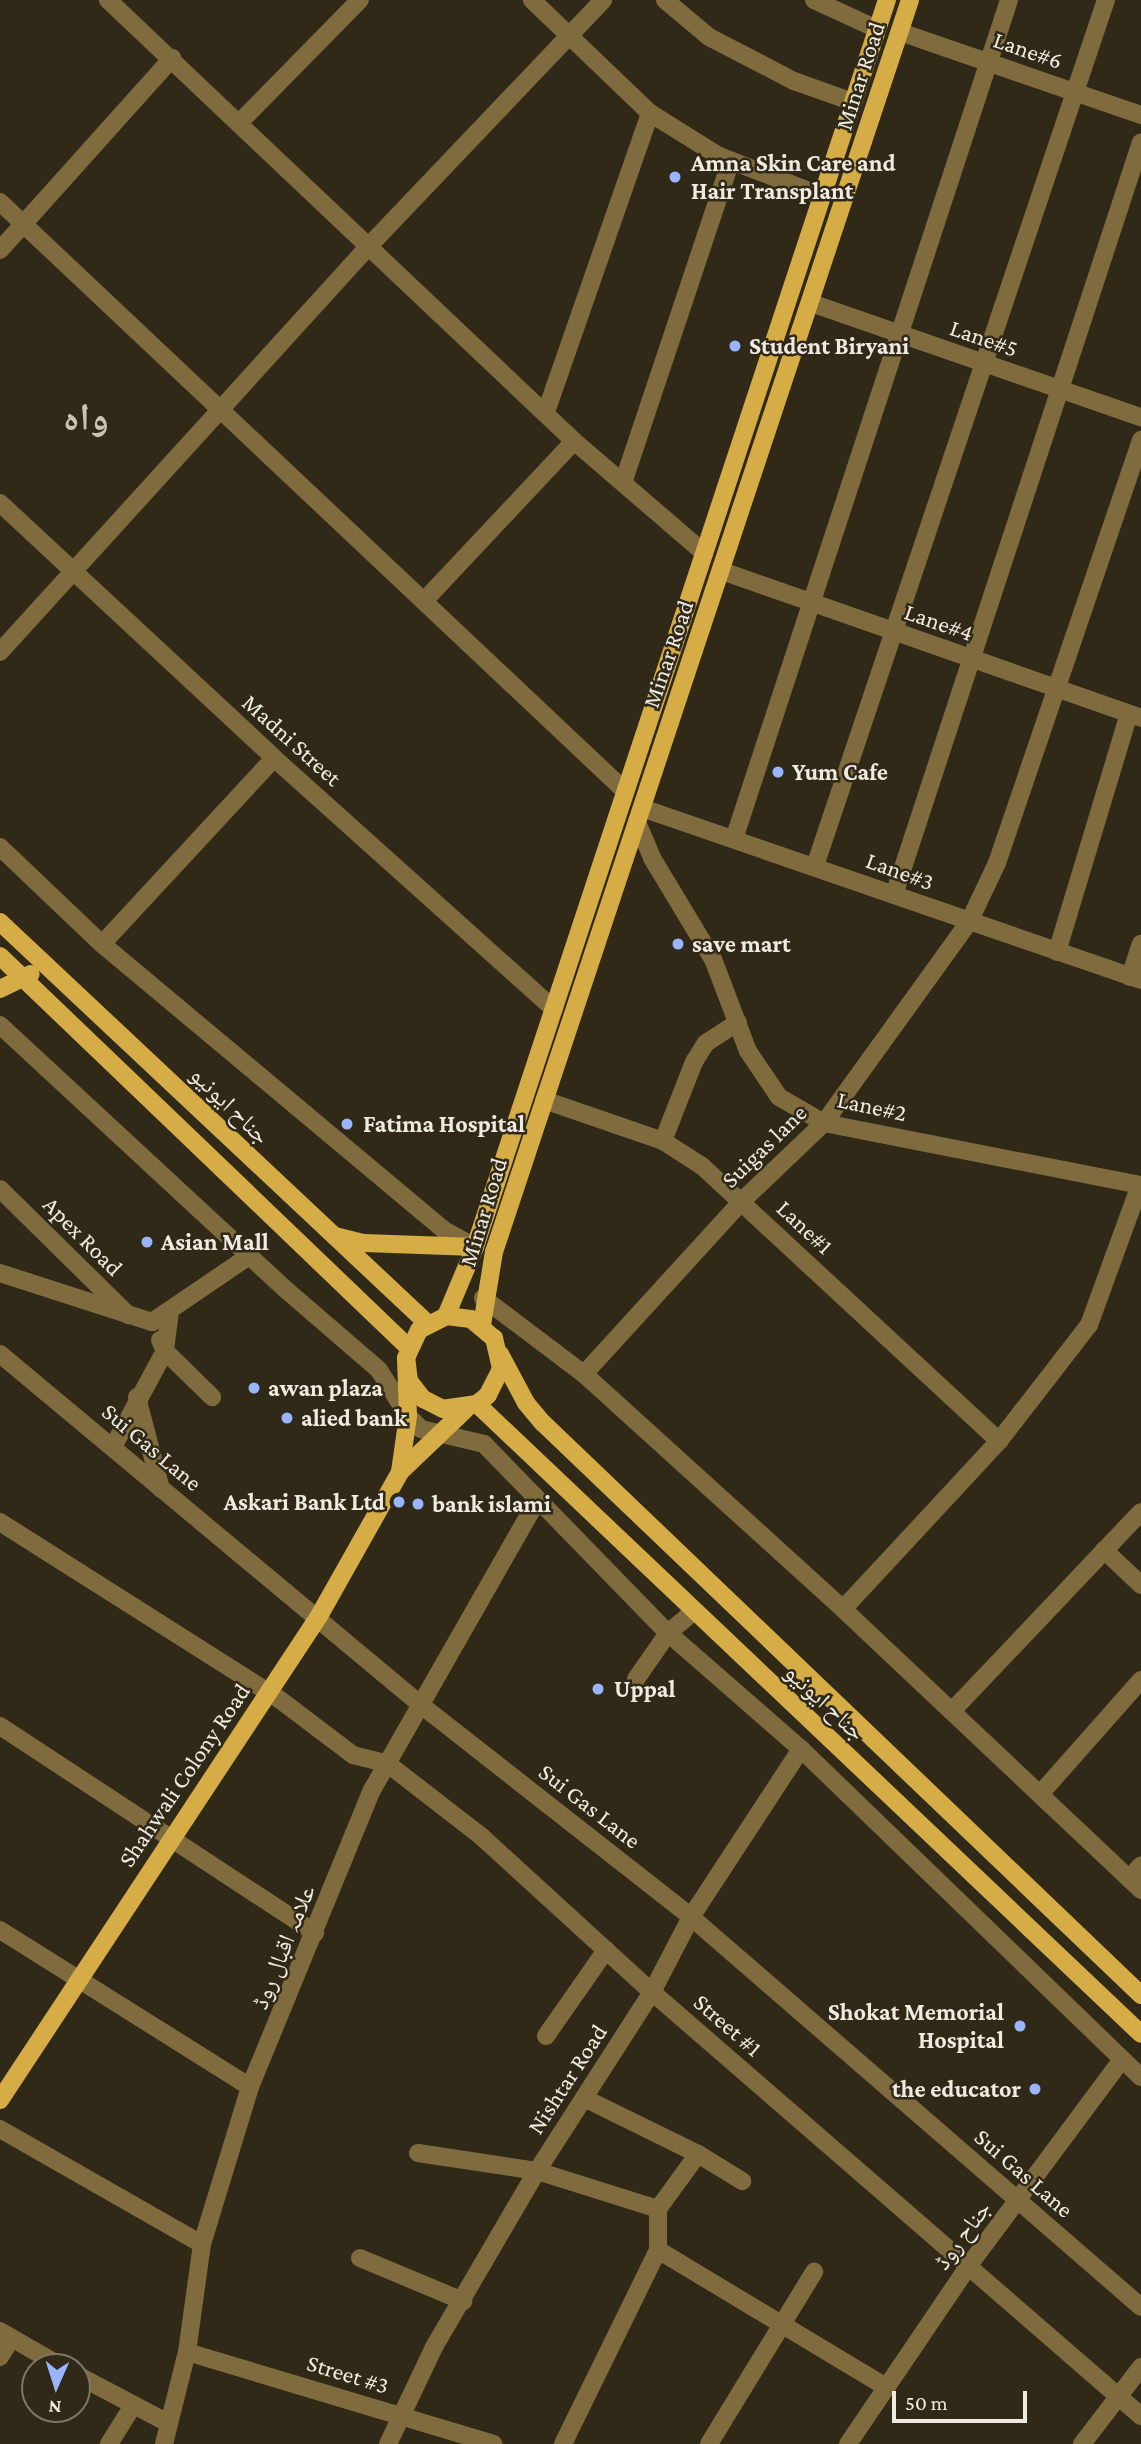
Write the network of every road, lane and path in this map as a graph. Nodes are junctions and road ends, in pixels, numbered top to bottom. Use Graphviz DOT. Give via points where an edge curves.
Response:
graph roads {
  1 [pos="108,0"];
  2 [pos="360,0"];
  3 [pos="532,0"];
  4 [pos="603,0"];
  5 [pos="665,0"];
  6 [pos="814,0"];
  7 [pos="887,0"];
  8 [pos="910,0"];
  9 [pos="1009,0"];
  10 [pos="1106,0"];
  11 [pos="877,29"];
  12 [pos="900,32"];
  13 [pos="569,38"];
  14 [pos="172,58"];
  15 [pos="988,62"];
  16 [pos="1076,93"];
  17 [pos="853,102"];
  18 [pos="650,113"];
  19 [pos="1141,115"];
  20 [pos="240,122"];
  21 [pos="1141,142"];
  22 [pos="731,161"];
  23 [pos="822,197"];
  24 [pos="0,202"];
  25 [pos="23,223"];
  26 [pos="812,227"];
  27 [pos="835,234"];
  28 [pos="368,247"];
  29 [pos="0,250"];
  30 [pos="811,303"];
  31 [pos="900,334"];
  32 [pos="982,364"];
  33 [pos="1061,390"];
  34 [pos="221,407"];
  35 [pos="546,412"];
  36 [pos="1141,417"];
  37 [pos="1141,440"];
  38 [pos="573,441"];
  39 [pos="622,483"];
  40 [pos="0,503"];
  41 [pos="704,553"];
  42 [pos="72,569"];
  43 [pos="722,571"];
  44 [pos="424,601"];
  45 [pos="809,602"];
  46 [pos="897,634"];
  47 [pos="0,652"];
  48 [pos="972,660"];
  49 [pos="1056,688"];
  50 [pos="1135,716"];
  51 [pos="644,735"];
  52 [pos="664,743"];
  53 [pos="274,758"];
  54 [pos="625,791"];
  55 [pos="640,815"];
  56 [pos="734,839"];
  57 [pos="0,847"];
  58 [pos="815,866"];
  59 [pos="894,895"];
  60 [pos="0,922"];
  61 [pos="970,922"];
  62 [pos="102,944"];
  63 [pos="1141,944"];
  64 [pos="26,947"];
  65 [pos="1056,952"];
  66 [pos="2,962"];
  67 [pos="44,963"];
  68 [pos="1136,978"];
  69 [pos="24,979"];
  70 [pos="0,989"];
  71 [pos="554,1009"];
  72 [pos="738,1022"];
  73 [pos="0,1025"];
  74 [pos="544,1100"];
  75 [pos="824,1123"];
  76 [pos="663,1141"];
  77 [pos="1140,1185"];
  78 [pos="0,1189"];
  79 [pos="742,1201"];
  80 [pos="331,1235"];
  81 [pos="475,1247"];
  82 [pos="249,1256"];
  83 [pos="0,1273"];
  84 [pos="484,1298"];
  85 [pos="170,1311"];
  86 [pos="446,1316"];
  87 [pos="130,1318"];
  88 [pos="152,1322"];
  89 [pos="428,1323"];
  90 [pos="482,1325"];
  91 [pos="165,1351"];
  92 [pos="407,1353"];
  93 [pos="0,1354"];
  94 [pos="500,1354"];
  95 [pos="584,1374"];
  96 [pos="137,1397"];
  97 [pos="212,1397"];
  98 [pos="471,1406"];
  99 [pos="408,1416"];
  100 [pos="437,1433"];
  101 [pos="999,1441"];
  102 [pos="113,1447"];
  103 [pos="400,1472"];
  104 [pos="161,1489"];
  105 [pos="536,1502"];
  106 [pos="1141,1512"];
  107 [pos="0,1521"];
  108 [pos="1104,1550"];
  109 [pos="1141,1585"];
  110 [pos="843,1609"];
  111 [pos="693,1612"];
  112 [pos="319,1616"];
  113 [pos="668,1633"];
  114 [pos="636,1679"];
  115 [pos="1141,1680"];
  116 [pos="269,1694"];
  117 [pos="421,1705"];
  118 [pos="952,1711"];
  119 [pos="0,1726"];
  120 [pos="801,1749"];
  121 [pos="388,1764"];
  122 [pos="1041,1793"];
  123 [pos="170,1838"];
  124 [pos="954,1856"];
  125 [pos="1141,1865"];
  126 [pos="935,1878"];
  127 [pos="1135,1884"];
  128 [pos="691,1917"];
  129 [pos="0,1930"];
  130 [pos="315,1933"];
  131 [pos="606,1950"];
  132 [pos="77,1978"];
  133 [pos="652,1992"];
  134 [pos="1141,1996"];
  135 [pos="1141,2034"];
  136 [pos="546,2036"];
  137 [pos="1122,2059"];
  138 [pos="1141,2077"];
  139 [pos="250,2087"];
  140 [pos="586,2099"];
  141 [pos="0,2100"];
  142 [pos="0,2129"];
  143 [pos="418,2153"];
  144 [pos="698,2154"];
  145 [pos="537,2171"];
  146 [pos="742,2181"];
  147 [pos="1018,2199"];
  148 [pos="658,2209"];
  149 [pos="202,2244"];
  150 [pos="658,2250"];
  151 [pos="360,2258"];
  152 [pos="967,2268"];
  153 [pos="814,2272"];
  154 [pos="463,2301"];
  155 [pos="1141,2307"];
  156 [pos="782,2321"];
  157 [pos="6,2335"];
  158 [pos="187,2352"];
  159 [pos="38,2353"];
  160 [pos="0,2357"];
  161 [pos="1141,2367"];
  162 [pos="91,2383"];
  163 [pos="886,2387"];
  164 [pos="1118,2396"];
  165 [pos="132,2407"];
  166 [pos="399,2415"];
  167 [pos="1141,2416"];
  168 [pos="168,2423"];
  169 [pos="108,2444"];
  170 [pos="164,2444"];
  171 [pos="388,2444"];
  172 [pos="494,2444"];
  173 [pos="563,2444"];
  174 [pos="709,2444"];
  175 [pos="848,2444"];
  176 [pos="1082,2444"];
  1 -- 14 [label="street"];
  2 -- 20 [label="street"];
  3 -- 13 [label="street"];
  4 -- 13 [label="street"];
  5 -- 17 [label="street" via="709,37 794,81"];
  6 -- 11 [label="street"];
  7 -- 11 [label="main road, Minar Road"];
  8 -- 12 [label="main road, Minar Road"];
  9 -- 15 [label="street"];
  10 -- 16 [label="street"];
  11 -- 17 [label="main road, Minar Road"];
  12 -- 15 [label="street, Lane#6"];
  12 -- 27 [label="main road, Minar Road"];
  13 -- 18 [label="street"];
  13 -- 28 [label="street"];
  14 -- 20 [label="street"];
  14 -- 25 [label="street"];
  15 -- 16 [label="street, Lane#6"];
  15 -- 31 [label="street"];
  16 -- 19 [label="street, Lane#6"];
  16 -- 32 [label="street"];
  17 -- 23 [label="main road, Minar Road"];
  18 -- 22 [label="street"];
  18 -- 35 [label="street"];
  20 -- 28 [label="street"];
  21 -- 33 [label="street"];
  22 -- 23 [label="street"];
  22 -- 39 [label="street"];
  23 -- 26 [label="main road, Minar Road"];
  24 -- 25 [label="street"];
  25 -- 29 [label="street"];
  25 -- 34 [label="street"];
  26 -- 27 [label="main road"];
  26 -- 41 [label="main road, Minar Road"];
  27 -- 30 [label="main road, Minar Road"];
  28 -- 34 [label="street"];
  28 -- 35 [label="street"];
  30 -- 31 [label="street, Lane#5"];
  30 -- 43 [label="main road, Minar Road"];
  31 -- 32 [label="street, Lane#5"];
  31 -- 45 [label="street"];
  32 -- 33 [label="street, Lane#5"];
  32 -- 46 [label="street"];
  33 -- 36 [label="street, Lane#5"];
  33 -- 48 [label="street"];
  34 -- 42 [label="street"];
  34 -- 44 [label="street"];
  35 -- 38 [label="street"];
  37 -- 49 [label="street, Suigas lane"];
  38 -- 39 [label="street"];
  38 -- 44 [label="street"];
  39 -- 41 [label="street"];
  40 -- 42 [label="street, Madni Street"];
  41 -- 51 [label="main road, Minar Road"];
  42 -- 47 [label="street"];
  42 -- 53 [label="street, Madni Street"];
  43 -- 45 [label="street, Lane#4"];
  43 -- 52 [label="main road, Minar Road"];
  44 -- 54 [label="street"];
  45 -- 46 [label="street, Lane#4"];
  45 -- 56 [label="street"];
  46 -- 48 [label="street, Lane#4"];
  46 -- 58 [label="street"];
  48 -- 49 [label="street, Lane#4"];
  48 -- 59 [label="street"];
  49 -- 50 [label="street, Lane#4"];
  49 -- 61 [label="street, Suigas lane" via="997,863"];
  50 -- 65 [label="street"];
  51 -- 52 [label="main road"];
  51 -- 54 [label="main road, Minar Road"];
  52 -- 55 [label="main road, Minar Road"];
  53 -- 62 [label="street"];
  53 -- 71 [label="street, Madni Street"];
  54 -- 71 [label="main road, Minar Road"];
  55 -- 56 [label="street, Lane#3"];
  55 -- 72 [label="street, Lane#2" via="652,858 713,959"];
  55 -- 74 [label="main road, Minar Road"];
  56 -- 58 [label="street, Lane#3"];
  57 -- 62 [label="street"];
  58 -- 59 [label="street, Lane#3"];
  59 -- 61 [label="street, Lane#3"];
  60 -- 64 [label="main road, جناح ایونیو"];
  61 -- 65 [label="street, Lane#3"];
  61 -- 75 [label="street, Suigas lane"];
  62 -- 81 [label="street" via="444,1230"];
  63 -- 68 [label="street"];
  64 -- 66 [label="main road"];
  64 -- 67 [label="main road, جناح ایونیو"];
  65 -- 68 [label="street, Lane#3"];
  66 -- 69 [label="main road"];
  67 -- 69 [label="main road"];
  67 -- 80 [label="main road, جناح ایونیو"];
  69 -- 70 [label="main road"];
  69 -- 92 [label="main road"];
  71 -- 81 [label="main road, Minar Road"];
  72 -- 75 [label="street, Lane#2" via="748,1051 779,1097"];
  72 -- 76 [label="street" via="706,1042"];
  73 -- 82 [label="street"];
  74 -- 76 [label="street, Lane#1"];
  74 -- 84 [label="main road, Minar Road" via="494,1252"];
  75 -- 77 [label="street, Lane#2"];
  75 -- 79 [label="street, Suigas lane"];
  76 -- 79 [label="street, Lane#1"];
  77 -- 101 [label="street" via="1089,1325"];
  78 -- 87 [label="street, Apex Road"];
  79 -- 95 [label="street, Suigas lane"];
  79 -- 101 [label="street, Lane#1"];
  80 -- 81 [label="main road" via="364,1242"];
  80 -- 89 [label="main road, جناح ایونیو"];
  81 -- 86 [label="main road, Minar Road"];
  82 -- 85 [label="street"];
  82 -- 99 [label="street" via="379,1370"];
  83 -- 87 [label="street"];
  84 -- 90 [label="main road, Minar Road"];
  84 -- 95 [label="street"];
  85 -- 88 [label="street"];
  85 -- 91 [label="street"];
  86 -- 89 [label="main road"];
  86 -- 90 [label="main road"];
  87 -- 88 [label="street"];
  88 -- 91 [label="street"];
  89 -- 92 [label="main road"];
  90 -- 94 [label="main road"];
  91 -- 96 [label="street"];
  91 -- 97 [label="street"];
  92 -- 98 [label="main road" via="409,1381 423,1399 443,1409"];
  92 -- 99 [label="main road, Shahwali Colony Road"];
  93 -- 102 [label="street, Sui Gas Lane"];
  94 -- 98 [label="main road" via="497,1383"];
  94 -- 134 [label="main road, جناح ایونیو" via="526,1403 543,1423"];
  95 -- 110 [label="street"];
  96 -- 102 [label="street"];
  96 -- 104 [label="street"];
  98 -- 100 [label="main road, Shahwali Colony Road"];
  98 -- 111 [label="main road, جناح ایونیو"];
  99 -- 100 [label="street" via="421,1429"];
  99 -- 103 [label="main road, Shahwali Colony Road"];
  100 -- 103 [label="main road, Shahwali Colony Road"];
  100 -- 105 [label="street" via="484,1444"];
  101 -- 110 [label="street"];
  102 -- 104 [label="street, Sui Gas Lane"];
  103 -- 112 [label="main road, Shahwali Colony Road"];
  104 -- 112 [label="street, Sui Gas Lane"];
  105 -- 113 [label="street"];
  105 -- 117 [label="street, علامہ اقبال روڈ"];
  106 -- 108 [label="street"];
  107 -- 116 [label="street, Street #1"];
  108 -- 109 [label="street"];
  108 -- 118 [label="street"];
  110 -- 118 [label="street"];
  111 -- 113 [label="street"];
  111 -- 124 [label="main road, جناح ایونیو"];
  112 -- 116 [label="main road, Shahwali Colony Road"];
  112 -- 117 [label="street, Sui Gas Lane"];
  113 -- 114 [label="street"];
  113 -- 120 [label="street"];
  115 -- 122 [label="street"];
  116 -- 121 [label="street, Street #1" via="353,1755"];
  116 -- 123 [label="main road, Shahwali Colony Road"];
  117 -- 121 [label="street, علامہ اقبال روڈ"];
  117 -- 128 [label="street, Sui Gas Lane"];
  118 -- 122 [label="street"];
  119 -- 123 [label="street"];
  120 -- 126 [label="street"];
  120 -- 128 [label="street, Nishtar Road"];
  121 -- 130 [label="street, علامہ اقبال روڈ" via="372,1790"];
  121 -- 131 [label="street, Street #1" via="482,1837"];
  122 -- 127 [label="street"];
  123 -- 130 [label="street"];
  123 -- 132 [label="main road, Shahwali Colony Road"];
  124 -- 126 [label="street"];
  124 -- 135 [label="main road, جناح ایونیو"];
  125 -- 127 [label="street"];
  126 -- 137 [label="street"];
  128 -- 133 [label="street, Nishtar Road"];
  128 -- 147 [label="street, Sui Gas Lane"];
  129 -- 132 [label="street"];
  130 -- 139 [label="street, علامہ اقبال روڈ"];
  131 -- 133 [label="street, Street #1"];
  131 -- 136 [label="street"];
  132 -- 139 [label="street"];
  132 -- 141 [label="main road, Shahwali Colony Road"];
  133 -- 140 [label="street, Nishtar Road"];
  133 -- 152 [label="street, Street #1"];
  137 -- 138 [label="street"];
  137 -- 147 [label="street, جناح روڈ"];
  139 -- 149 [label="street, علامہ اقبال روڈ"];
  140 -- 144 [label="street"];
  140 -- 145 [label="street, Nishtar Road"];
  142 -- 149 [label="street"];
  143 -- 145 [label="street"];
  144 -- 146 [label="street"];
  144 -- 148 [label="street"];
  145 -- 148 [label="street"];
  145 -- 154 [label="street, Nishtar Road"];
  147 -- 152 [label="street, جناح روڈ"];
  147 -- 155 [label="street, Sui Gas Lane"];
  148 -- 150 [label="street"];
  149 -- 158 [label="street, علامہ اقبال روڈ"];
  150 -- 156 [label="street"];
  150 -- 173 [label="street"];
  151 -- 154 [label="street"];
  152 -- 163 [label="street, جناح روڈ"];
  152 -- 164 [label="street, Street #1"];
  153 -- 156 [label="street"];
  154 -- 166 [label="street, Nishtar Road"];
  156 -- 163 [label="street"];
  156 -- 174 [label="street"];
  157 -- 159 [label="street"];
  157 -- 160 [label="street"];
  158 -- 166 [label="street, Street #3"];
  158 -- 168 [label="street, علامہ اقبال روڈ"];
  161 -- 164 [label="street"];
  162 -- 165 [label="street"];
  163 -- 175 [label="street, جناح روڈ"];
  164 -- 167 [label="street, Street #1"];
  164 -- 176 [label="street"];
  165 -- 168 [label="street"];
  165 -- 169 [label="street"];
  166 -- 171 [label="street, Nishtar Road"];
  166 -- 172 [label="street, Street #3"];
  168 -- 170 [label="street, علامہ اقبال روڈ"];
}
